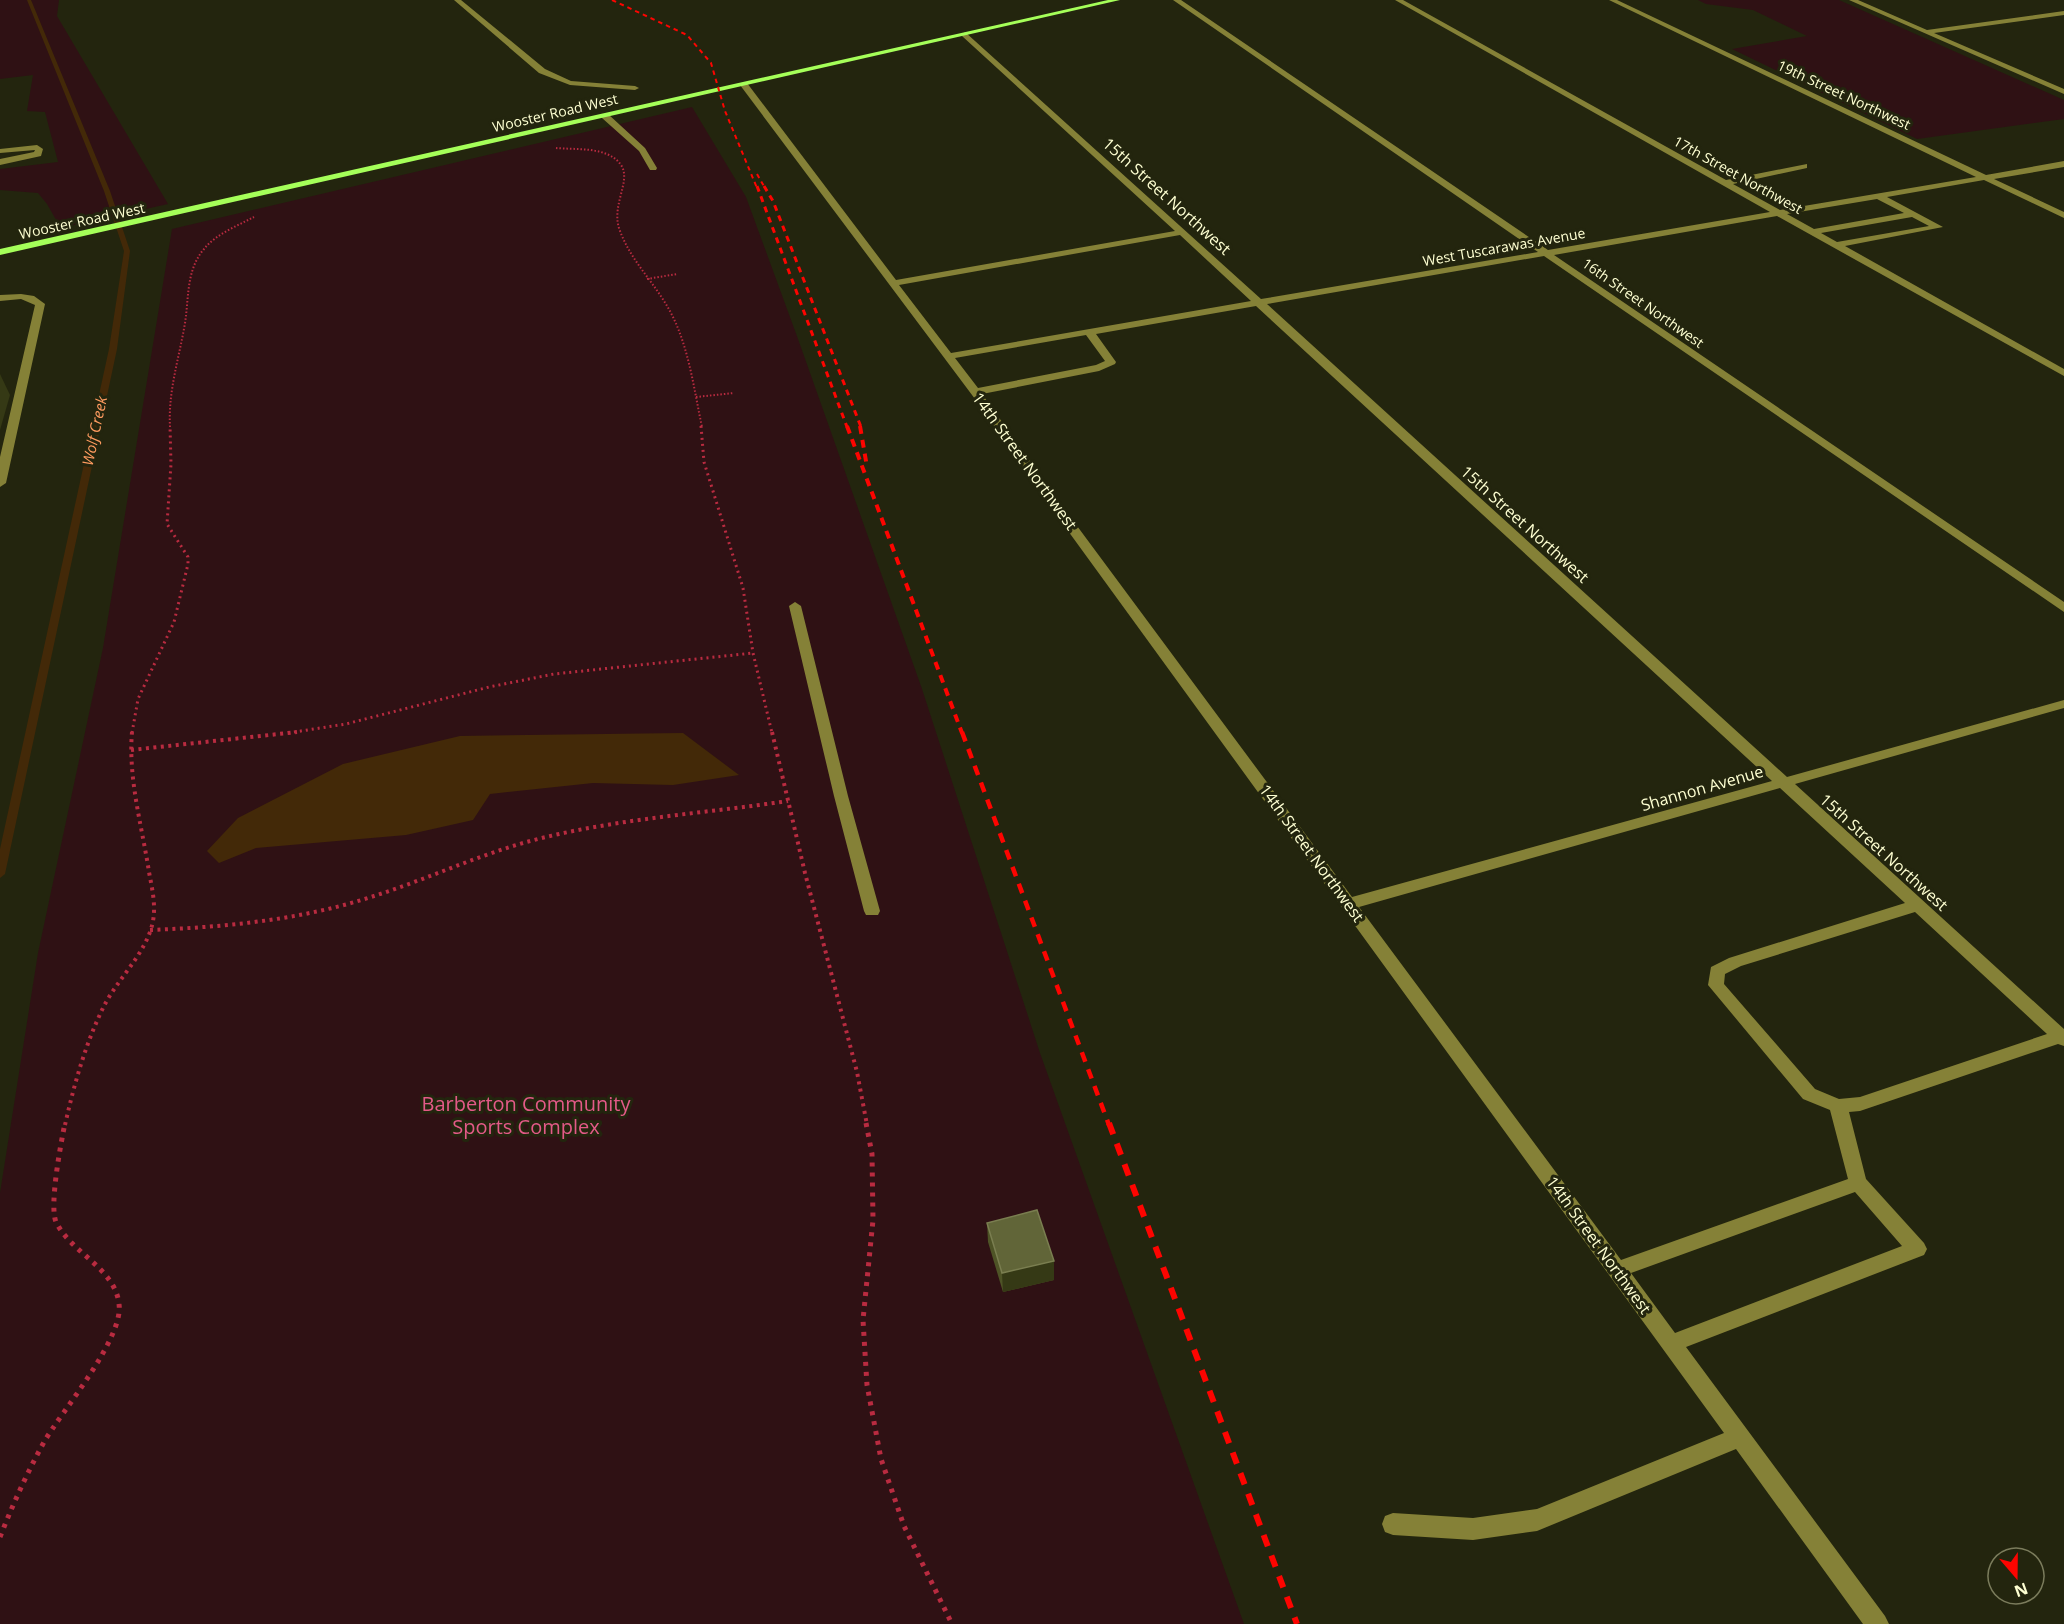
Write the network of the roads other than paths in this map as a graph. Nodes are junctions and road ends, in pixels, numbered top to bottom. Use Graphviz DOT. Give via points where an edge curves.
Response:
graph roads {
  1 [pos="457,0"];
  2 [pos="1117,0"];
  3 [pos="1176,0"];
  4 [pos="1398,0"];
  5 [pos="1612,0"];
  6 [pos="1852,0"];
  7 [pos="2064,13"];
  8 [pos="1927,32"];
  9 [pos="965,34"];
  10 [pos="744,85"];
  11 [pos="635,88"];
  12 [pos="2064,92"];
  13 [pos="605,116"];
  14 [pos="0,151"];
  15 [pos="0,162"];
  16 [pos="2064,164"];
  17 [pos="1804,166"];
  18 [pos="653,168"];
  19 [pos="1986,177"];
  20 [pos="1725,183"];
  21 [pos="1878,196"];
  22 [pos="1778,213"];
  23 [pos="1913,214"];
  24 [pos="2064,214"];
  25 [pos="1182,232"];
  26 [pos="1812,232"];
  27 [pos="1836,245"];
  28 [pos="0,252"];
  29 [pos="1547,253"];
  30 [pos="893,283"];
  31 [pos="0,298"];
  32 [pos="1259,303"];
  33 [pos="1089,332"];
  34 [pos="949,356"];
  35 [pos="2064,373"];
  36 [pos="975,392"];
  37 [pos="0,483"];
  38 [pos="795,606"];
  39 [pos="2064,608"];
  40 [pos="2064,704"];
  41 [pos="1784,783"];
  42 [pos="1349,904"];
  43 [pos="1918,905"];
  44 [pos="872,911"];
  45 [pos="2063,1037"];
  46 [pos="1838,1106"];
  47 [pos="1858,1184"];
  48 [pos="1617,1270"];
  49 [pos="1671,1344"];
  50 [pos="1740,1437"];
  51 [pos="1393,1524"];
  52 [pos="1877,1624"];
  1 -- 11 [label="street" via="542,71 570,83"];
  2 -- 9 [label="main road, Wooster Road West"];
  3 -- 29 [label="street, 16th Street Northwest"];
  4 -- 20 [label="street, 17th Street Northwest"];
  5 -- 19 [label="street, 19th Street Northwest"];
  6 -- 8 [label="street"];
  7 -- 8 [label="street"];
  8 -- 12 [label="street"];
  9 -- 10 [label="main road, Wooster Road West"];
  9 -- 25 [label="street, 15th Street Northwest"];
  10 -- 13 [label="main road, Wooster Road West"];
  10 -- 30 [label="street, 14th Street Northwest"];
  13 -- 18 [label="street" via="642,150"];
  13 -- 28 [label="main road, Wooster Road West"];
  14 -- 15 [label="street" via="39,149 31,157"];
  16 -- 19 [label="street, West Tuscarawas Avenue"];
  17 -- 20 [label="street"];
  19 -- 21 [label="street, West Tuscarawas Avenue"];
  19 -- 24 [label="street, 19th Street Northwest"];
  20 -- 22 [label="street, 17th Street Northwest"];
  21 -- 22 [label="street, West Tuscarawas Avenue"];
  21 -- 23 [label="street"];
  22 -- 26 [label="street, 17th Street Northwest"];
  22 -- 29 [label="street, West Tuscarawas Avenue"];
  23 -- 26 [label="street"];
  23 -- 27 [label="street" via="1938,227"];
  25 -- 30 [label="street"];
  25 -- 32 [label="street, 15th Street Northwest"];
  26 -- 27 [label="street, 17th Street Northwest"];
  27 -- 35 [label="street, 17th Street Northwest"];
  29 -- 32 [label="street, West Tuscarawas Avenue"];
  29 -- 39 [label="street, 16th Street Northwest"];
  30 -- 34 [label="street, 14th Street Northwest"];
  31 -- 37 [label="street" via="23,296 39,304"];
  32 -- 33 [label="street, West Tuscarawas Avenue"];
  32 -- 41 [label="street, 15th Street Northwest"];
  33 -- 34 [label="street, West Tuscarawas Avenue"];
  33 -- 36 [label="street" via="1111,362 1099,368"];
  34 -- 36 [label="street, 14th Street Northwest"];
  36 -- 42 [label="street, 14th Street Northwest"];
  38 -- 44 [label="street"];
  40 -- 41 [label="street, Shannon Avenue"];
  41 -- 42 [label="street, Shannon Avenue"];
  41 -- 43 [label="street, 15th Street Northwest"];
  42 -- 48 [label="street, 14th Street Northwest"];
  43 -- 45 [label="street, 15th Street Northwest"];
  43 -- 46 [label="street" via="1717,971 1716,985 1809,1094"];
  45 -- 46 [label="street" via="1860,1104"];
  46 -- 47 [label="street"];
  47 -- 48 [label="street"];
  47 -- 49 [label="street" via="1917,1249"];
  48 -- 49 [label="street, 14th Street Northwest"];
  49 -- 50 [label="street, 14th Street Northwest"];
  50 -- 51 [label="street" via="1537,1520 1473,1529"];
  50 -- 52 [label="street, 14th Street Northwest"];
}
